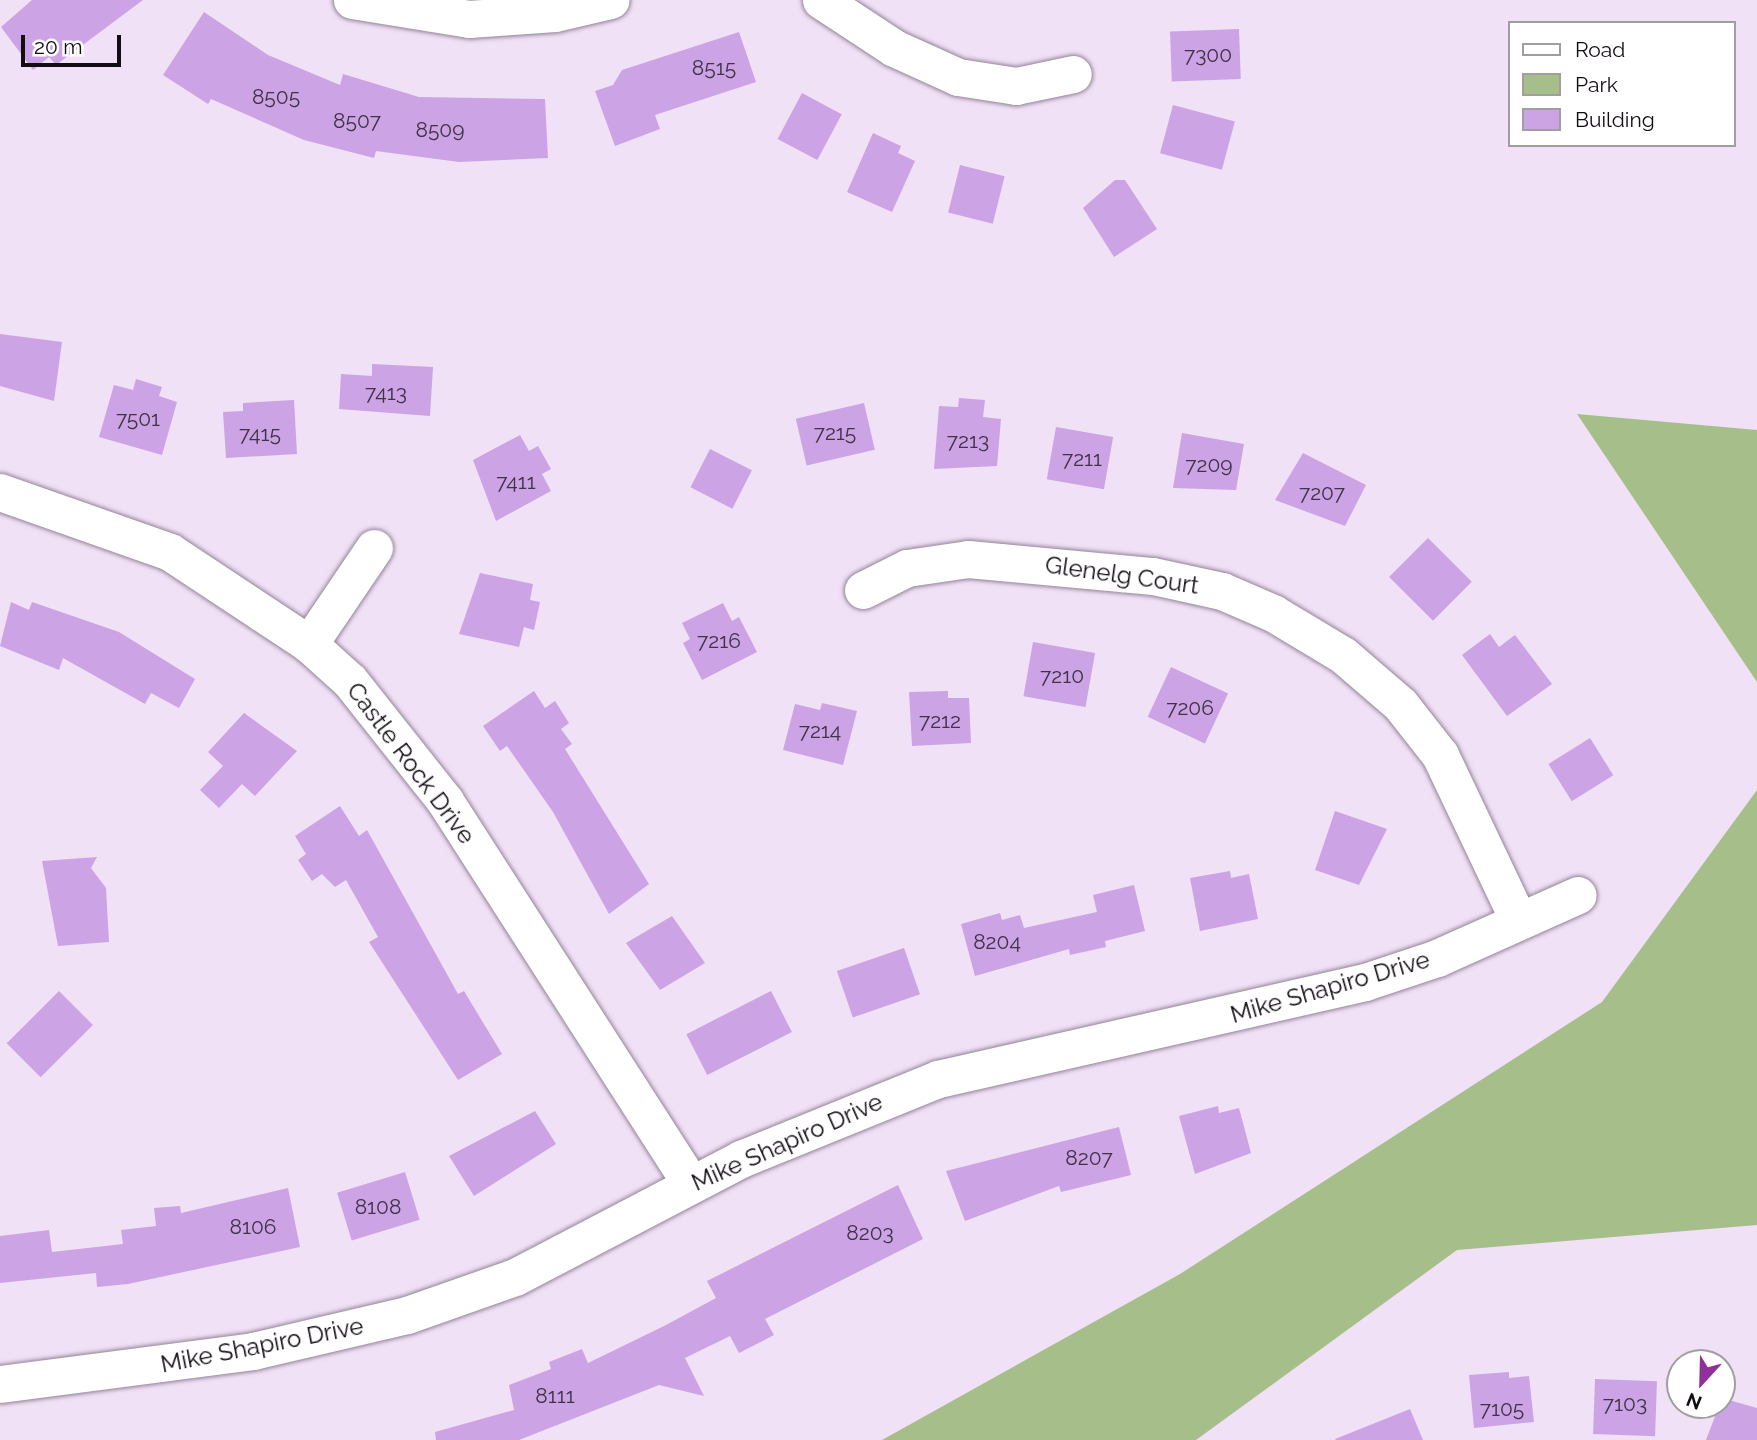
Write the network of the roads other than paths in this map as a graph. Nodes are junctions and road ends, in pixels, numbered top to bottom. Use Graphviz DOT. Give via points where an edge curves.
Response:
graph roads {
  1 [pos="352,0"];
  2 [pos="611,0"];
  3 [pos="821,0"];
  4 [pos="1073,74"];
  5 [pos="0,492"];
  6 [pos="374,548"];
  7 [pos="863,590"];
  8 [pos="309,644"];
  9 [pos="1578,895"];
  10 [pos="1518,919"];
  11 [pos="690,1183"];
  12 [pos="0,1384"];
  1 -- 2 [label="street" via="469,19 555,13"];
  3 -- 4 [label="street" via="894,48 958,77 1016,86"];
  5 -- 8 [label="street, Castle Rock Drive" via="170,552"];
  6 -- 8 [label="street"];
  7 -- 10 [label="street, Glenelg Court" via="881,577 933,562 981,559 1166,578 1273,613 1343,655 1400,704 1440,755"];
  8 -- 11 [label="street, Castle Rock Drive" via="350,681 444,801"];
  9 -- 10 [label="street, Mike Shapiro Drive"];
  10 -- 11 [label="street, Mike Shapiro Drive" via="1437,958 1365,982 939,1079"];
  11 -- 12 [label="street, Mike Shapiro Drive" via="575,1249 407,1315 253,1351"];
}
